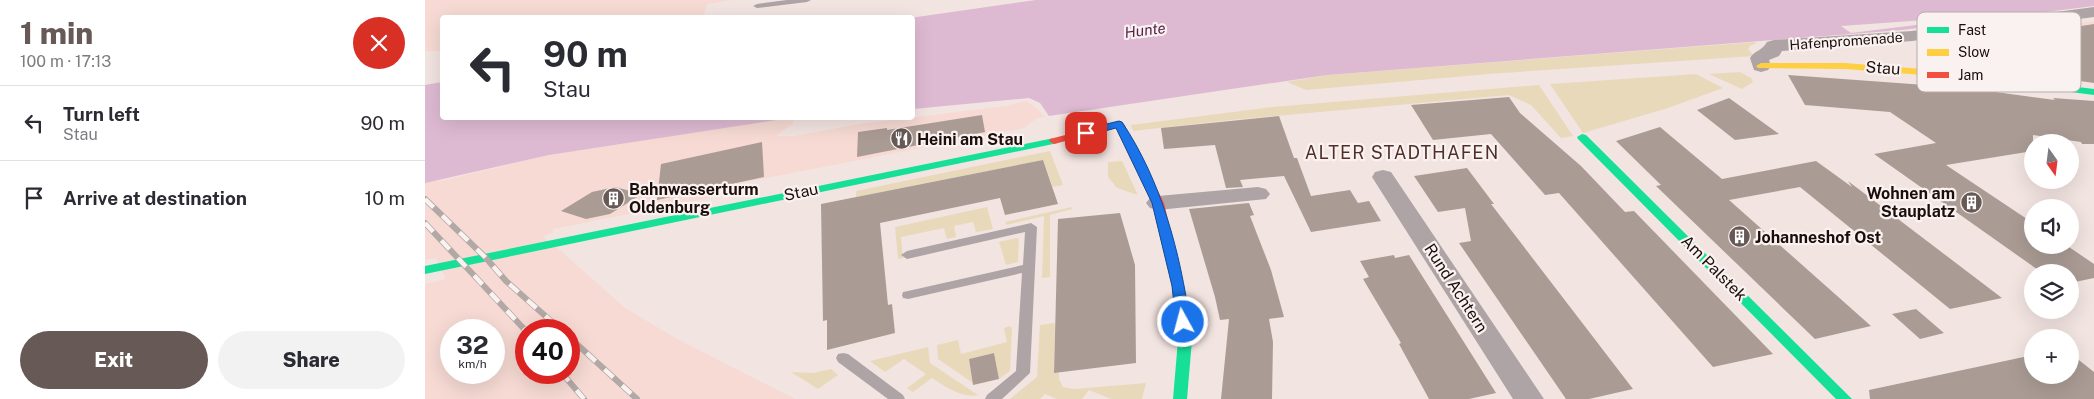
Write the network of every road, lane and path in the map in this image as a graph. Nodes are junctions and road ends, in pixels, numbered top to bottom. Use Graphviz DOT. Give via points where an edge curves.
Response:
graph roads {
  1 [pos="807,0"];
  2 [pos="757,6"];
  3 [pos="2094,12"];
  4 [pos="2081,14"];
  5 [pos="1917,35"];
  6 [pos="1761,66"];
  7 [pos="1917,71"];
  8 [pos="2081,90"];
  9 [pos="2094,92"];
  10 [pos="1581,137"];
  11 [pos="1383,177"];
  12 [pos="1258,194"];
  13 [pos="1158,203"];
  14 [pos="907,255"];
  15 [pos="1028,268"];
  16 [pos="425,270"];
  17 [pos="908,295"];
  18 [pos="843,358"];
  19 [pos="898,399"];
  20 [pos="992,399"];
  21 [pos="1180,399"];
  22 [pos="1529,399"];
  23 [pos="1845,399"];
  1 -- 2 [label="lane"];
  3 -- 4 [label="street, Hafenpromenade"];
  5 -- 6 [label="street, Hafenpromenade" via="1774,46 1772,52 1759,58"];
  6 -- 7 [label="street, Stau" via="1845,66"];
  8 -- 9 [label="street, Stau"];
  10 -- 23 [label="street, Am Palstek"];
  11 -- 22 [label="street, Rund Achtern"];
  12 -- 13 [label="street"];
  13 -- 16 [label="street, Stau" via="1119,124 1057,140"];
  13 -- 21 [label="street" via="1178,286 1185,340"];
  14 -- 15 [label="lane" via="1031,227"];
  15 -- 17 [label="lane"];
  15 -- 20 [label="lane" via="1023,373"];
  18 -- 19 [label="lane"];
}
